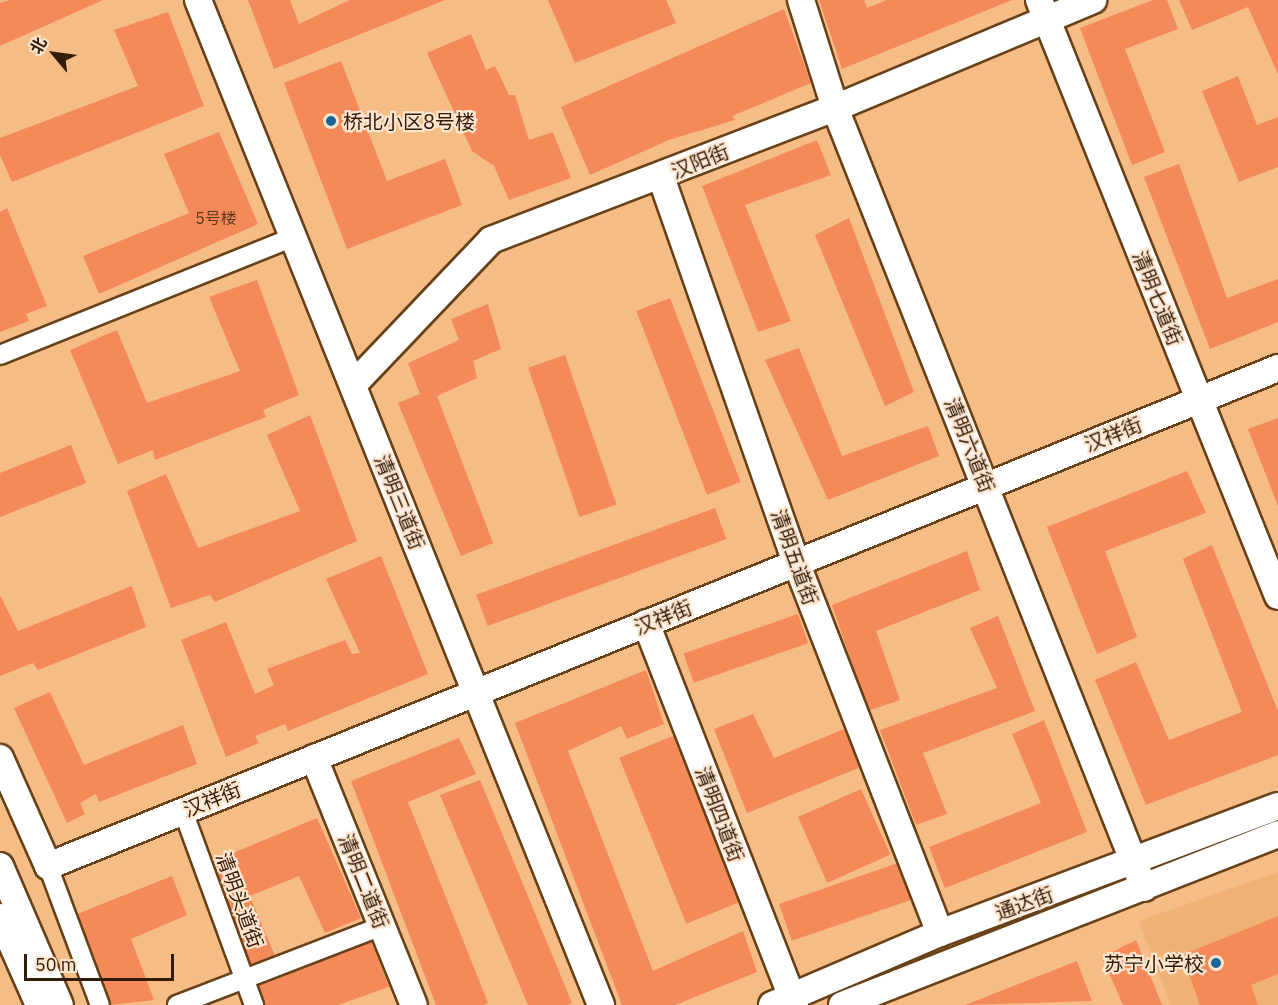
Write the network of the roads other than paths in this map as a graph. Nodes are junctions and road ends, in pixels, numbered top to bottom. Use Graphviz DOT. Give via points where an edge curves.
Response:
graph roads {
  1 [pos="198,0"];
  2 [pos="801,0"];
  3 [pos="1093,0"];
  4 [pos="1043,9"];
  5 [pos="835,108"];
  6 [pos="661,177"];
  7 [pos="293,237"];
  8 [pos="0,355"];
  9 [pos="1278,368"];
  10 [pos="353,385"];
  11 [pos="1199,399"];
  12 [pos="987,486"];
  13 [pos="796,562"];
  14 [pos="1278,597"];
  15 [pos="646,623"];
  16 [pos="476,692"];
  17 [pos="0,758"];
  18 [pos="314,758"];
  19 [pos="1278,806"];
  20 [pos="183,811"];
  21 [pos="1278,834"];
  22 [pos="1134,863"];
  23 [pos="0,866"];
  24 [pos="48,866"];
  25 [pos="1144,888"];
  26 [pos="0,917"];
  27 [pos="382,926"];
  28 [pos="940,933"];
  29 [pos="244,979"];
  30 [pos="786,1002"];
  31 [pos="39,1005"];
  32 [pos="60,1005"];
  33 [pos="100,1005"];
  34 [pos="177,1005"];
  35 [pos="254,1005"];
  36 [pos="414,1005"];
  37 [pos="601,1005"];
  38 [pos="842,1005"];
  1 -- 7 [label="street, 清明三道街"];
  2 -- 5 [label="street, 清明六道街"];
  3 -- 4 [label="street, 汉阳街"];
  4 -- 5 [label="street, 汉阳街"];
  4 -- 11 [label="street, 清明七道街"];
  5 -- 6 [label="street, 汉阳街"];
  5 -- 12 [label="street, 清明六道街"];
  6 -- 10 [label="street, 汉阳街" via="491,240"];
  6 -- 13 [label="street, 清明五道街"];
  7 -- 8 [label="street"];
  7 -- 10 [label="street, 清明三道街"];
  9 -- 11 [label="street, 汉祥街"];
  10 -- 16 [label="street, 清明三道街"];
  11 -- 12 [label="street, 汉祥街"];
  11 -- 14 [label="street, 清明七道街"];
  12 -- 13 [label="street, 汉祥街"];
  12 -- 22 [label="street, 清明六道街"];
  13 -- 15 [label="street, 汉祥街"];
  13 -- 28 [label="street, 清明五道街"];
  15 -- 16 [label="street, 汉祥街"];
  15 -- 30 [label="street, 清明四道街"];
  16 -- 18 [label="street, 汉祥街"];
  16 -- 37 [label="street, 清明三道街"];
  17 -- 24 [label="street"];
  18 -- 20 [label="street, 汉祥街"];
  18 -- 27 [label="street, 清明二道街"];
  19 -- 22 [label="street, 通达街"];
  20 -- 24 [label="street, 汉祥街"];
  20 -- 29 [label="street, 清明头道街"];
  21 -- 25 [label="street, 通达街"];
  22 -- 25 [label="street, 清明六道街"];
  22 -- 28 [label="street, 通达街"];
  23 -- 32 [label="street"];
  24 -- 33 [label="street"];
  25 -- 38 [label="street, 通达街"];
  26 -- 31 [label="street"];
  27 -- 29 [label="street"];
  27 -- 36 [label="street, 清明二道街"];
  28 -- 30 [label="street, 通达街"];
  29 -- 34 [label="street"];
  29 -- 35 [label="street, 清明头道街"];
}
